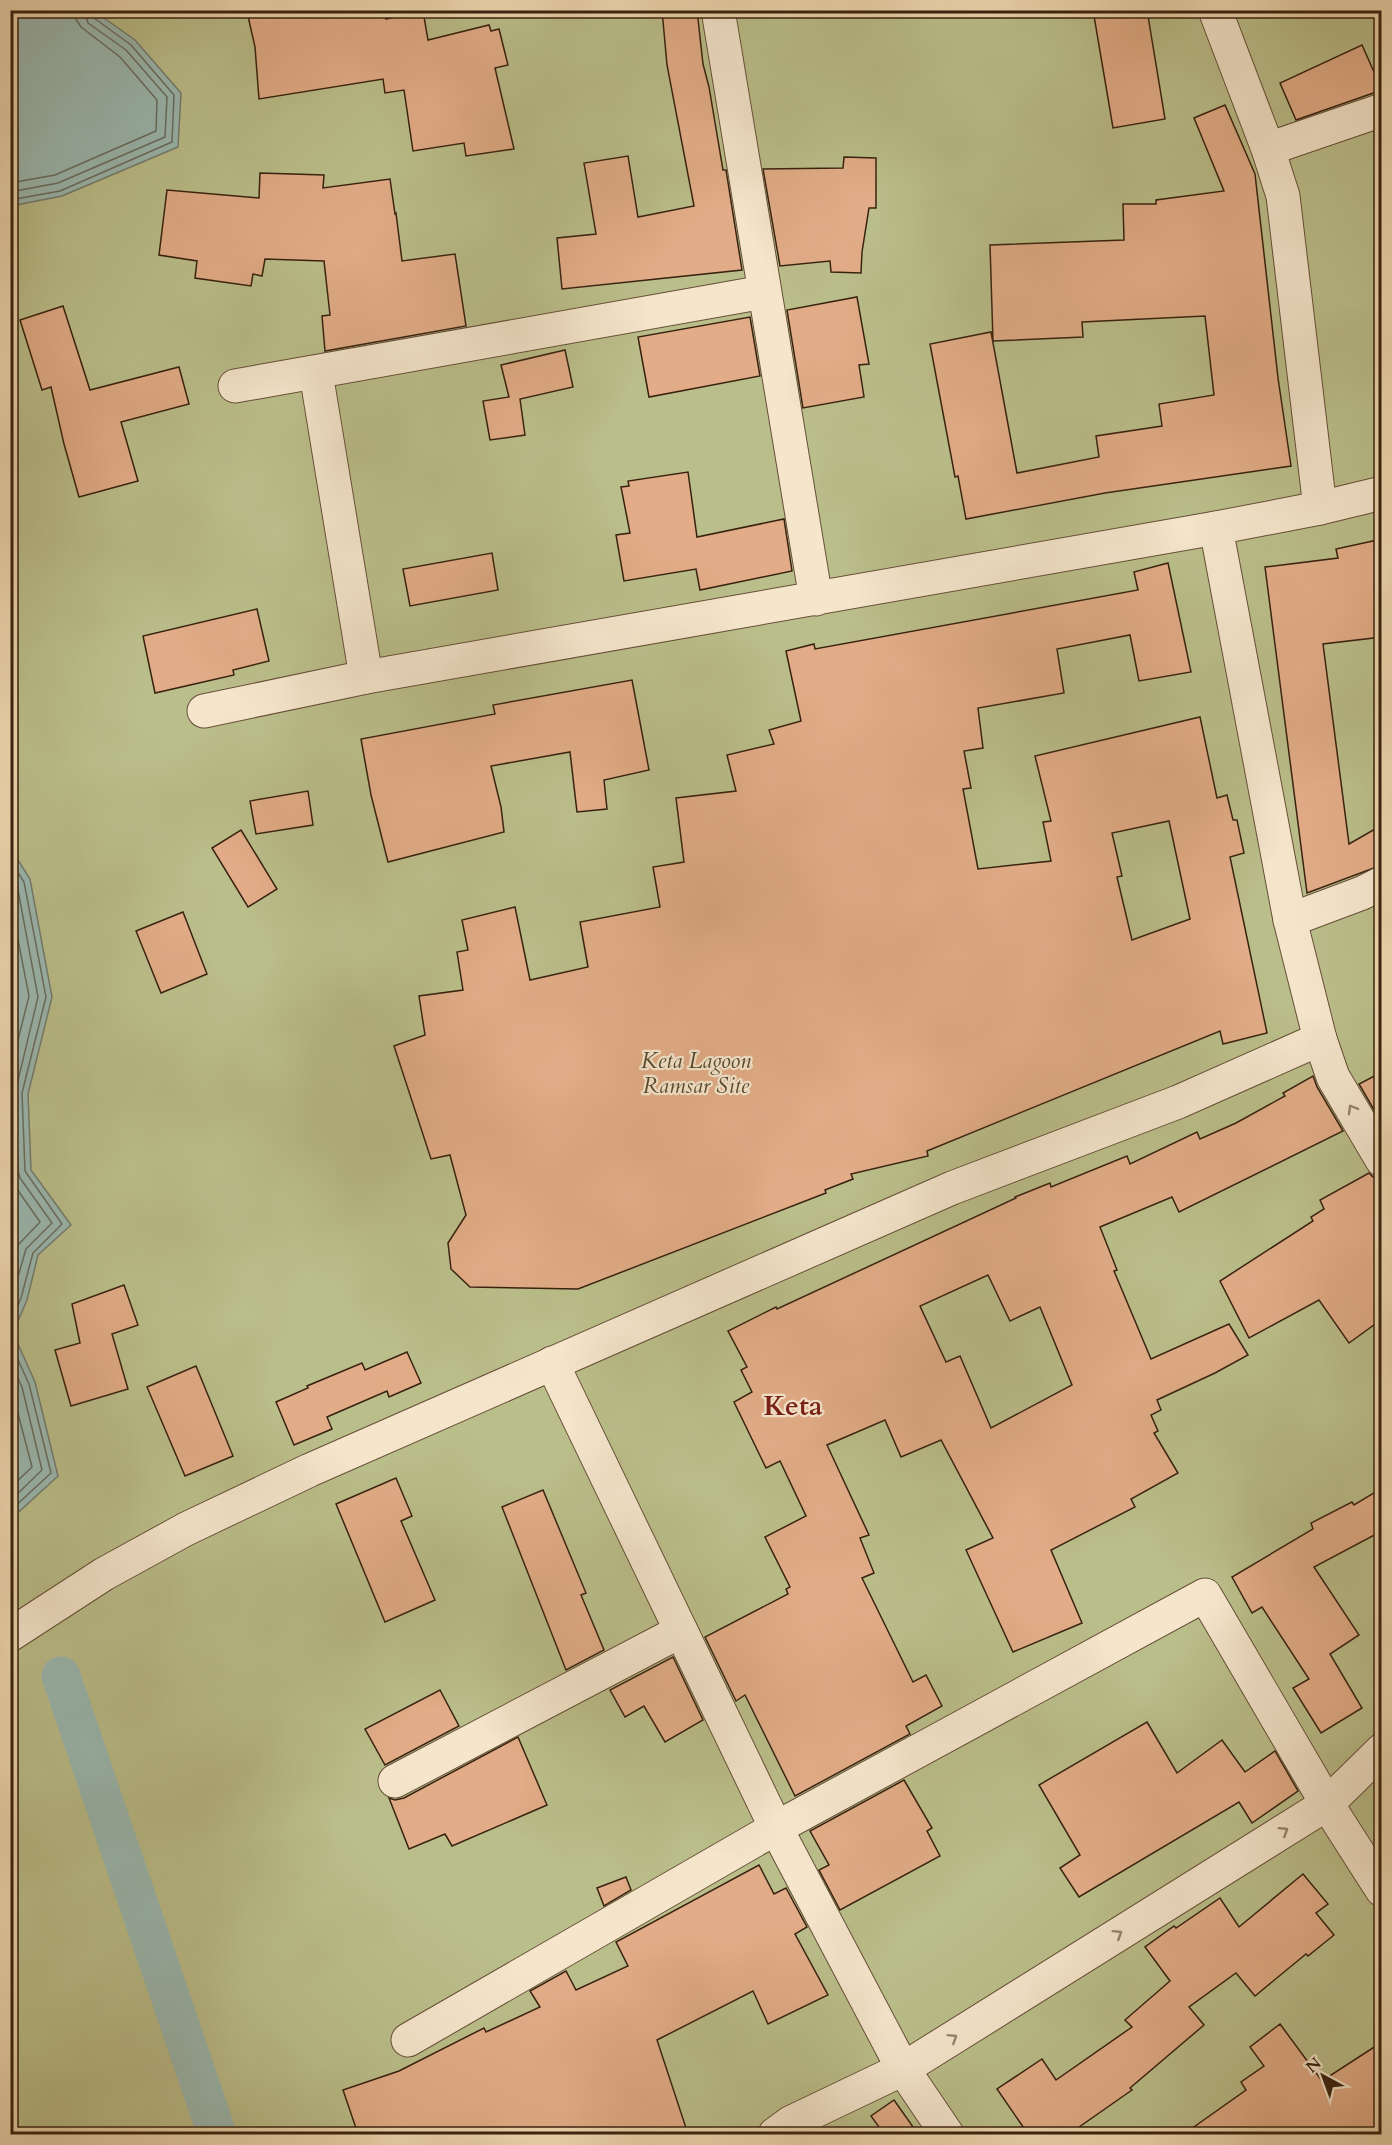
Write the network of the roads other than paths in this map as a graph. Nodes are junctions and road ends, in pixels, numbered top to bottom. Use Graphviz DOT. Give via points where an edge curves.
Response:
graph roads {
  1 [pos="718,10"];
  2 [pos="1215,10"];
  3 [pos="1382,110"];
  4 [pos="1268,149"];
  5 [pos="764,292"];
  6 [pos="316,373"];
  7 [pos="235,386"];
  8 [pos="1382,493"];
  9 [pos="1320,508"];
  10 [pos="1216,528"];
  11 [pos="816,599"];
  12 [pos="366,677"];
  13 [pos="204,711"];
  14 [pos="1382,883"];
  15 [pos="1290,920"];
  16 [pos="1320,1039"];
  17 [pos="1382,1160"];
  18 [pos="552,1363"];
  19 [pos="681,1631"];
  20 [pos="10,1635"];
  21 [pos="1382,1750"];
  22 [pos="395,1781"];
  23 [pos="1327,1804"];
  24 [pos="776,1828"];
  25 [pos="1382,1890"];
  26 [pos="408,2040"];
  27 [pos="903,2068"];
  28 [pos="775,2134"];
  29 [pos="947,2134"];
  1 -- 5 [label="street"];
  2 -- 4 [label="street"];
  3 -- 4 [label="street"];
  4 -- 9 [label="street" via="1283,196"];
  5 -- 6 [label="street"];
  5 -- 11 [label="street"];
  6 -- 7 [label="street"];
  6 -- 12 [label="street"];
  8 -- 9 [label="street"];
  9 -- 10 [label="street"];
  10 -- 11 [label="street"];
  10 -- 15 [label="street"];
  11 -- 12 [label="street"];
  12 -- 13 [label="street"];
  14 -- 15 [label="street"];
  15 -- 16 [label="street"];
  17 -- 16 [label="street, one-way" via="1333,1077"];
  16 -- 18 [label="street" via="1178,1102 952,1188"];
  18 -- 19 [label="street"];
  18 -- 20 [label="street" via="186,1529 104,1574"];
  19 -- 22 [label="street"];
  19 -- 24 [label="street"];
  21 -- 23 [label="street"];
  23 -- 24 [label="street" via="1205,1595"];
  23 -- 25 [label="street"];
  27 -- 23 [label="street, one-way"];
  24 -- 26 [label="street"];
  24 -- 27 [label="street"];
  27 -- 28 [label="street"];
  27 -- 29 [label="street"];
}
